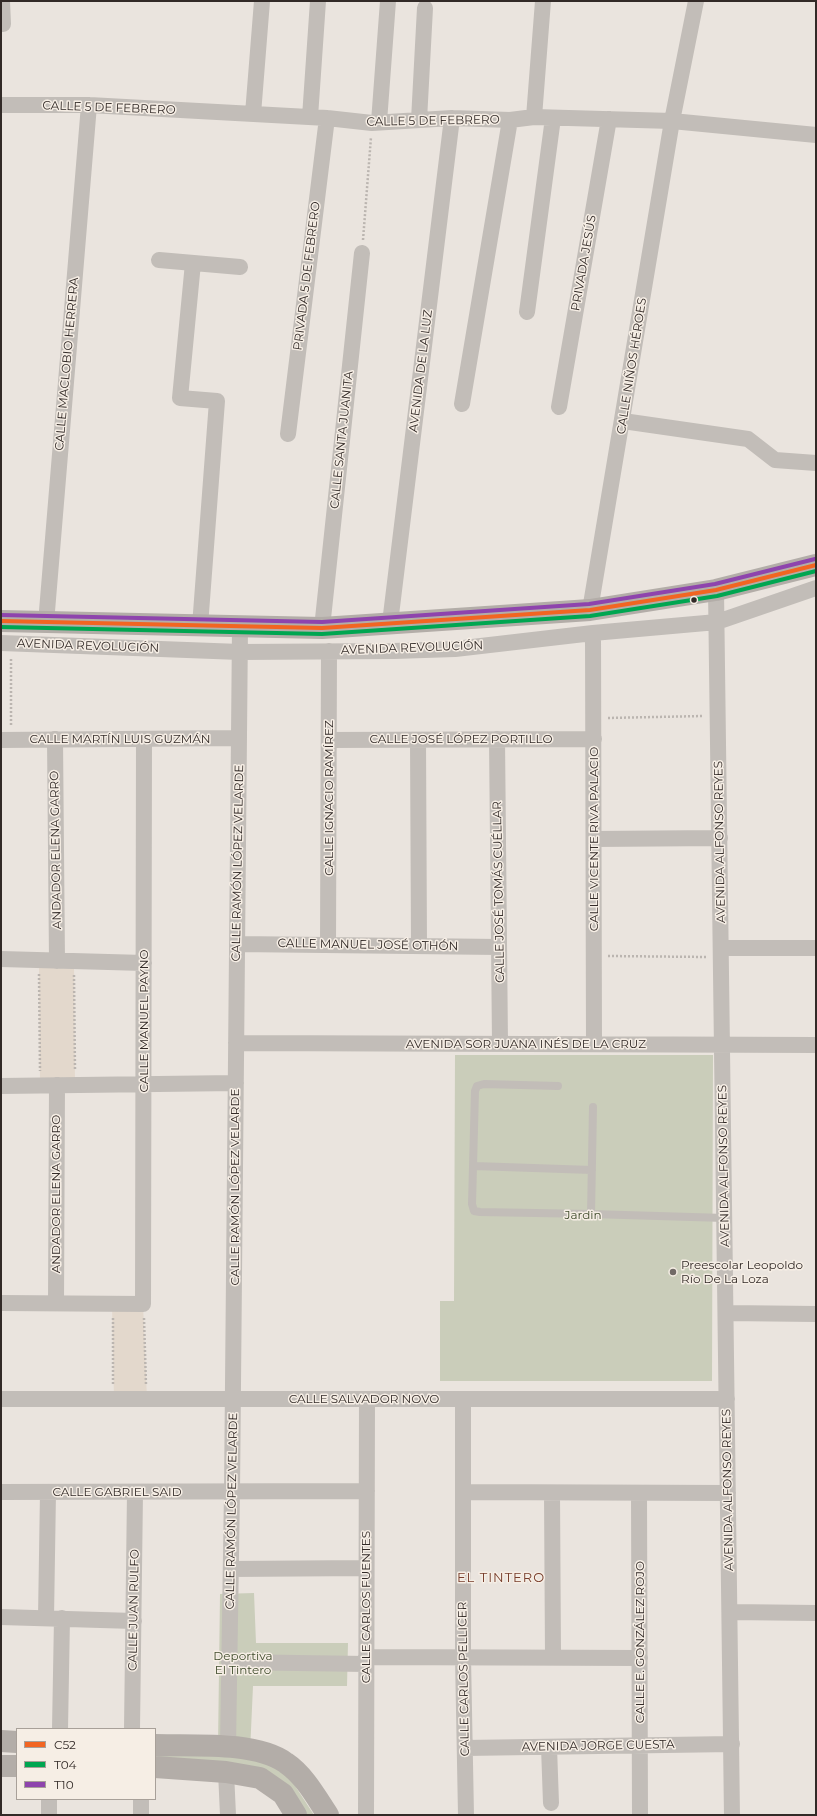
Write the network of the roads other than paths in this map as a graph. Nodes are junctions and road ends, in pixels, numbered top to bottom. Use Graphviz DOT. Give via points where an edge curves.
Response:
graph roads {
  1 [pos="2,1"];
  2 [pos="262,1"];
  3 [pos="318,1"];
  4 [pos="388,1"];
  5 [pos="543,1"];
  6 [pos="696,1"];
  7 [pos="425,8"];
  8 [pos="3,24"];
  9 [pos="1,105"];
  10 [pos="89,105"];
  11 [pos="253,114"];
  12 [pos="310,117"];
  13 [pos="534,117"];
  14 [pos="327,118"];
  15 [pos="452,118"];
  16 [pos="553,118"];
  17 [pos="609,119"];
  18 [pos="419,120"];
  19 [pos="510,120"];
  20 [pos="672,121"];
  21 [pos="376,123"];
  22 [pos="816,135"];
  23 [pos="362,253"];
  24 [pos="159,260"];
  25 [pos="193,263"];
  26 [pos="240,267"];
  27 [pos="527,312"];
  28 [pos="462,404"];
  29 [pos="559,407"];
  30 [pos="623,421"];
  31 [pos="288,434"];
  32 [pos="816,463"];
  33 [pos="816,565"];
  34 [pos="816,588"];
  35 [pos="716,590"];
  36 [pos="590,610"];
  37 [pos="1,621"];
  38 [pos="717,622"];
  39 [pos="46,623"];
  40 [pos="390,623"];
  41 [pos="200,626"];
  42 [pos="240,627"];
  43 [pos="322,628"];
  44 [pos="593,633"];
  45 [pos="6,643"];
  46 [pos="329,651"];
  47 [pos="240,652"];
  48 [pos="239,738"];
  49 [pos="594,738"];
  50 [pos="6,739"];
  51 [pos="55,739"];
  52 [pos="144,739"];
  53 [pos="497,739"];
  54 [pos="329,740"];
  55 [pos="418,740"];
  56 [pos="720,838"];
  57 [pos="594,839"];
  58 [pos="236,944"];
  59 [pos="328,945"];
  60 [pos="419,946"];
  61 [pos="499,947"];
  62 [pos="816,948"];
  63 [pos="721,952"];
  64 [pos="1,959"];
  65 [pos="57,961"];
  66 [pos="144,963"];
  67 [pos="236,1044"];
  68 [pos="500,1044"];
  69 [pos="594,1044"];
  70 [pos="722,1044"];
  71 [pos="816,1045"];
  72 [pos="236,1083"];
  73 [pos="144,1084"];
  74 [pos="57,1085"];
  75 [pos="1,1086"];
  76 [pos="558,1086"];
  77 [pos="593,1107"];
  78 [pos="474,1166"];
  79 [pos="592,1170"];
  80 [pos="591,1214"];
  81 [pos="725,1218"];
  82 [pos="1,1303"];
  83 [pos="56,1304"];
  84 [pos="726,1313"];
  85 [pos="816,1314"];
  86 [pos="1,1399"];
  87 [pos="233,1399"];
  88 [pos="367,1399"];
  89 [pos="463,1399"];
  90 [pos="727,1399"];
  91 [pos="232,1491"];
  92 [pos="367,1491"];
  93 [pos="1,1492"];
  94 [pos="48,1492"];
  95 [pos="135,1492"];
  96 [pos="464,1492"];
  97 [pos="552,1493"];
  98 [pos="639,1493"];
  99 [pos="728,1493"];
  100 [pos="366,1568"];
  101 [pos="231,1569"];
  102 [pos="730,1612"];
  103 [pos="816,1613"];
  104 [pos="1,1617"];
  105 [pos="46,1618"];
  106 [pos="62,1618"];
  107 [pos="134,1621"];
  108 [pos="463,1657"];
  109 [pos="553,1657"];
  110 [pos="640,1658"];
  111 [pos="366,1660"];
  112 [pos="229,1662"];
  113 [pos="60,1728"];
  114 [pos="132,1728"];
  115 [pos="1,1741"];
  116 [pos="16,1742"];
  117 [pos="732,1744"];
  118 [pos="156,1745"];
  119 [pos="640,1746"];
  120 [pos="228,1747"];
  121 [pos="549,1747"];
  122 [pos="465,1748"];
  123 [pos="1,1766"];
  124 [pos="16,1766"];
  125 [pos="156,1768"];
  126 [pos="226,1772"];
  127 [pos="49,1800"];
  128 [pos="141,1800"];
  129 [pos="551,1803"];
  130 [pos="49,1815"];
  131 [pos="141,1815"];
  132 [pos="228,1815"];
  133 [pos="296,1815"];
  134 [pos="328,1815"];
  135 [pos="366,1815"];
  136 [pos="466,1815"];
  137 [pos="640,1815"];
  138 [pos="732,1815"];
  1 -- 8 [label="street"];
  2 -- 11 [label="street"];
  3 -- 12 [label="street"];
  4 -- 21 [label="street"];
  5 -- 13 [label="street"];
  6 -- 20 [label="street, CALLE NIÑOS HÉROES"];
  7 -- 18 [label="street"];
  9 -- 10 [label="street, CALLE 5 DE FEBRERO"];
  10 -- 11 [label="street, CALLE 5 DE FEBRERO"];
  10 -- 39 [label="street, CALLE MACLOBIO HERRERA"];
  11 -- 12 [label="street, CALLE 5 DE FEBRERO"];
  12 -- 14 [label="street, CALLE 5 DE FEBRERO"];
  13 -- 16 [label="street, CALLE 5 DE FEBRERO"];
  13 -- 19 [label="street, CALLE 5 DE FEBRERO"];
  14 -- 21 [label="street, CALLE 5 DE FEBRERO"];
  14 -- 31 [label="street, PRIVADA 5 DE FEBRERO"];
  15 -- 18 [label="street, CALLE 5 DE FEBRERO"];
  15 -- 19 [label="street, CALLE 5 DE FEBRERO"];
  15 -- 40 [label="street, AVENIDA DE LA LUZ"];
  16 -- 17 [label="street, CALLE 5 DE FEBRERO"];
  16 -- 27 [label="street"];
  17 -- 20 [label="street, CALLE 5 DE FEBRERO"];
  17 -- 29 [label="street, PRIVADA JESÚS"];
  18 -- 21 [label="street, CALLE 5 DE FEBRERO"];
  19 -- 28 [label="street"];
  20 -- 22 [label="street, CALLE 5 DE FEBRERO"];
  20 -- 30 [label="street, CALLE NIÑOS HÉROES"];
  23 -- 43 [label="street, CALLE SANTA JUANITA"];
  24 -- 25 [label="street"];
  25 -- 26 [label="street"];
  25 -- 41 [label="street" via="180,398 217,401"];
  30 -- 32 [label="street" via="748,439 775,460"];
  30 -- 36 [label="street, CALLE NIÑOS HÉROES"];
  33 -- 35 [label="main road, AVENIDA REVOLUCIÓN"];
  34 -- 38 [label="street, AVENIDA REVOLUCIÓN"];
  35 -- 36 [label="main road, AVENIDA REVOLUCIÓN"];
  35 -- 38 [label="street, AVENIDA ALFONSO REYES"];
  36 -- 40 [label="main road, AVENIDA REVOLUCIÓN"];
  37 -- 39 [label="main road, AVENIDA REVOLUCIÓN"];
  38 -- 44 [label="street, AVENIDA REVOLUCIÓN"];
  38 -- 56 [label="street, AVENIDA ALFONSO REYES"];
  39 -- 41 [label="main road, AVENIDA REVOLUCIÓN"];
  40 -- 43 [label="main road, AVENIDA REVOLUCIÓN"];
  41 -- 42 [label="main road, AVENIDA REVOLUCIÓN"];
  42 -- 43 [label="main road, AVENIDA REVOLUCIÓN"];
  42 -- 47 [label="street, CALLE RAMÓN LÓPEZ VELARDE"];
  44 -- 46 [label="street, AVENIDA REVOLUCIÓN" via="455,649"];
  44 -- 49 [label="street, CALLE VICENTE RIVA PALACIO"];
  45 -- 47 [label="street, AVENIDA REVOLUCIÓN"];
  46 -- 47 [label="street, AVENIDA REVOLUCIÓN"];
  46 -- 54 [label="street, CALLE IGNACIO RAMÍREZ"];
  47 -- 48 [label="street, CALLE RAMÓN LÓPEZ VELARDE"];
  48 -- 52 [label="street, CALLE MARTÍN LUIS GUZMÁN"];
  48 -- 58 [label="street, CALLE RAMÓN LÓPEZ VELARDE"];
  49 -- 53 [label="street, CALLE JOSÉ LÓPEZ PORTILLO"];
  49 -- 57 [label="street, CALLE VICENTE RIVA PALACIO"];
  50 -- 51 [label="street, CALLE MARTÍN LUIS GUZMÁN"];
  51 -- 52 [label="street, CALLE MARTÍN LUIS GUZMÁN"];
  51 -- 65 [label="street, ANDADOR ELENA GARRO"];
  52 -- 66 [label="street, CALLE MANUEL PAYNO"];
  53 -- 55 [label="street, CALLE JOSÉ LÓPEZ PORTILLO"];
  53 -- 61 [label="street, CALLE JOSÉ TOMÁS CUÉLLAR"];
  54 -- 55 [label="street, CALLE JOSÉ LÓPEZ PORTILLO"];
  54 -- 59 [label="street, CALLE IGNACIO RAMÍREZ"];
  55 -- 60 [label="street"];
  56 -- 57 [label="street"];
  56 -- 63 [label="street, AVENIDA ALFONSO REYES"];
  57 -- 69 [label="street, CALLE VICENTE RIVA PALACIO"];
  58 -- 59 [label="street, CALLE MANUEL JOSÉ OTHÓN"];
  58 -- 67 [label="street, CALLE RAMÓN LÓPEZ VELARDE"];
  59 -- 60 [label="street, CALLE MANUEL JOSÉ OTHÓN"];
  60 -- 61 [label="street, CALLE MANUEL JOSÉ OTHÓN"];
  61 -- 68 [label="street, CALLE JOSÉ TOMÁS CUÉLLAR"];
  62 -- 63 [label="street"];
  63 -- 70 [label="street, AVENIDA ALFONSO REYES"];
  64 -- 65 [label="street"];
  65 -- 66 [label="street"];
  66 -- 73 [label="street, CALLE MANUEL PAYNO"];
  67 -- 68 [label="street, AVENIDA SOR JUANA INÉS DE LA CRUZ"];
  67 -- 72 [label="street, CALLE RAMÓN LÓPEZ VELARDE"];
  68 -- 69 [label="street, AVENIDA SOR JUANA INÉS DE LA CRUZ"];
  69 -- 70 [label="street, AVENIDA SOR JUANA INÉS DE LA CRUZ"];
  70 -- 71 [label="street, AVENIDA SOR JUANA INÉS DE LA CRUZ"];
  70 -- 81 [label="street, AVENIDA ALFONSO REYES"];
  72 -- 73 [label="street"];
  72 -- 87 [label="street, CALLE RAMÓN LÓPEZ VELARDE"];
  73 -- 74 [label="street"];
  73 -- 83 [label="street, CALLE MANUEL PAYNO" via="143,1304"];
  74 -- 75 [label="street"];
  74 -- 83 [label="street, ANDADOR ELENA GARRO"];
  76 -- 78 [label="lane" via="477,1086"];
  77 -- 79 [label="lane"];
  78 -- 79 [label="lane"];
  78 -- 80 [label="lane" via="474,1210"];
  79 -- 80 [label="lane"];
  80 -- 81 [label="lane"];
  81 -- 84 [label="street, AVENIDA ALFONSO REYES"];
  82 -- 83 [label="street"];
  84 -- 85 [label="street"];
  84 -- 90 [label="street, AVENIDA ALFONSO REYES"];
  86 -- 87 [label="street, CALLE SALVADOR NOVO"];
  87 -- 88 [label="street, CALLE SALVADOR NOVO"];
  87 -- 91 [label="street, CALLE RAMÓN LÓPEZ VELARDE"];
  88 -- 89 [label="street, CALLE SALVADOR NOVO"];
  88 -- 92 [label="street, CALLE CARLOS FUENTES"];
  89 -- 90 [label="street, CALLE SALVADOR NOVO"];
  89 -- 96 [label="street, CALLE CARLOS PELLICER"];
  90 -- 99 [label="street, AVENIDA ALFONSO REYES"];
  91 -- 92 [label="street, CALLE GABRIEL SAID"];
  91 -- 95 [label="street, CALLE GABRIEL SAID"];
  91 -- 101 [label="street, CALLE RAMÓN LÓPEZ VELARDE"];
  92 -- 100 [label="street, CALLE CARLOS FUENTES"];
  93 -- 94 [label="street, CALLE GABRIEL SAID"];
  94 -- 95 [label="street, CALLE GABRIEL SAID"];
  94 -- 105 [label="street"];
  95 -- 107 [label="street, CALLE JUAN RULFO"];
  96 -- 97 [label="street"];
  96 -- 108 [label="street, CALLE CARLOS PELLICER"];
  97 -- 98 [label="street"];
  97 -- 109 [label="street"];
  98 -- 99 [label="street"];
  98 -- 110 [label="street, CALLE E. GONZÁLEZ ROJO"];
  99 -- 102 [label="street, AVENIDA ALFONSO REYES"];
  100 -- 101 [label="street"];
  100 -- 111 [label="street, CALLE CARLOS FUENTES"];
  101 -- 112 [label="street, CALLE RAMÓN LÓPEZ VELARDE"];
  102 -- 103 [label="street"];
  102 -- 117 [label="street, AVENIDA ALFONSO REYES"];
  104 -- 105 [label="street"];
  105 -- 106 [label="street"];
  106 -- 107 [label="street"];
  106 -- 113 [label="street"];
  107 -- 114 [label="street, CALLE JUAN RULFO"];
  108 -- 109 [label="street"];
  108 -- 111 [label="street"];
  108 -- 122 [label="street, CALLE CARLOS PELLICER"];
  109 -- 110 [label="street"];
  110 -- 119 [label="street, CALLE E. GONZÁLEZ ROJO"];
  111 -- 112 [label="street"];
  111 -- 135 [label="street, CALLE CARLOS FUENTES"];
  112 -- 120 [label="street, CALLE RAMÓN LÓPEZ VELARDE"];
  115 -- 116 [label="main road"];
  117 -- 119 [label="street, AVENIDA JORGE CUESTA"];
  117 -- 138 [label="street, AVENIDA ALFONSO REYES"];
  118 -- 120 [label="main road"];
  119 -- 121 [label="street, AVENIDA JORGE CUESTA"];
  119 -- 137 [label="street, CALLE E. GONZÁLEZ ROJO"];
  120 -- 134 [label="main road" via="259,1750 286,1762 307,1783"];
  121 -- 122 [label="street, AVENIDA JORGE CUESTA"];
  121 -- 129 [label="street"];
  122 -- 136 [label="street, CALLE CARLOS PELLICER"];
  123 -- 124 [label="main road"];
  125 -- 126 [label="main road"];
  126 -- 132 [label="street"];
  126 -- 133 [label="main road" via="260,1778 283,1794"];
  127 -- 130 [label="street"];
  128 -- 131 [label="street"];
}
